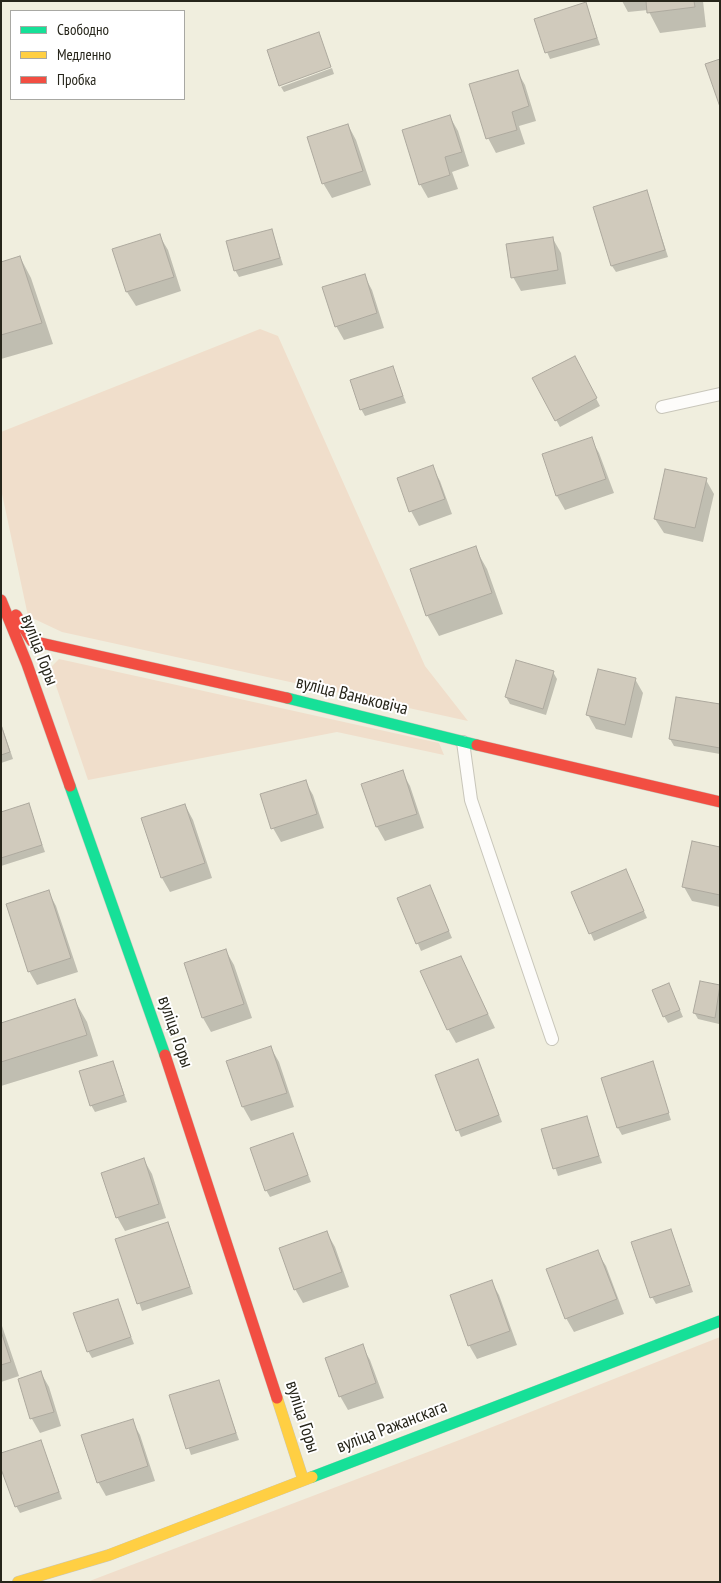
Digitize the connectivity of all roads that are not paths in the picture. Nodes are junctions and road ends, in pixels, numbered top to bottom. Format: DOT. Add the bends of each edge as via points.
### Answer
graph roads {
  1 [pos="720,394"];
  2 [pos="662,408"];
  3 [pos="1,591"];
  4 [pos="1,600"];
  5 [pos="463,742"];
  6 [pos="720,802"];
  7 [pos="552,1038"];
  8 [pos="720,1321"];
  9 [pos="303,1479"];
  10 [pos="18,1582"];
  1 -- 2 [label="lane"];
  3 -- 5 [label="street, вуліца Ваньковіча" via="32,641 236,685"];
  4 -- 9 [label="street, вуліца Горы" via="30,673 172,1074"];
  5 -- 6 [label="street, вуліца Ваньковіча"];
  5 -- 7 [label="lane" via="471,800"];
  8 -- 9 [label="street, вуліца Ражанскага"];
  9 -- 10 [label="street, вуліца Ражанскага" via="109,1555"];
}
